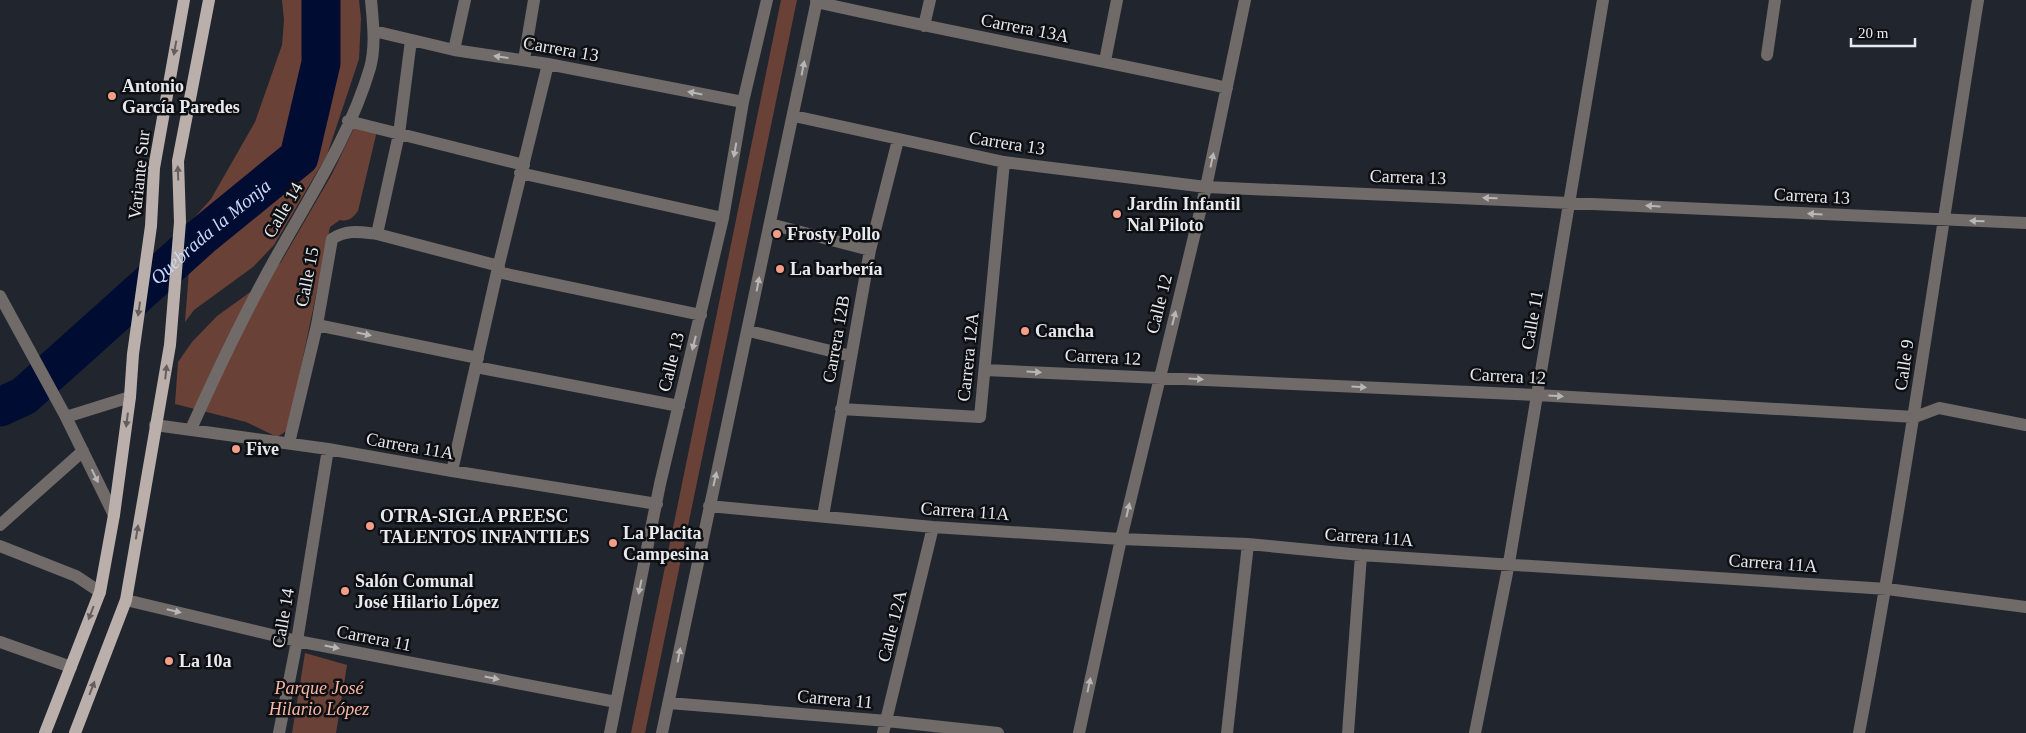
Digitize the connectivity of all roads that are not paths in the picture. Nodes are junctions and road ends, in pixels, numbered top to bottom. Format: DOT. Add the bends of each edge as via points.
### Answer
graph roads {
  1 [pos="184,0"];
  2 [pos="209,0"];
  3 [pos="371,0"];
  4 [pos="465,0"];
  5 [pos="534,0"];
  6 [pos="767,0"];
  7 [pos="930,0"];
  8 [pos="1117,0"];
  9 [pos="1245,0"];
  10 [pos="1603,0"];
  11 [pos="1775,0"];
  12 [pos="1978,0"];
  13 [pos="817,1"];
  14 [pos="924,26"];
  15 [pos="374,31"];
  16 [pos="411,40"];
  17 [pos="454,50"];
  18 [pos="1767,55"];
  19 [pos="524,60"];
  20 [pos="1105,61"];
  21 [pos="548,64"];
  22 [pos="1227,88"];
  23 [pos="743,102"];
  24 [pos="794,116"];
  25 [pos="348,121"];
  26 [pos="399,134"];
  27 [pos="898,140"];
  28 [pos="1004,162"];
  29 [pos="522,169"];
  30 [pos="1206,187"];
  31 [pos="1570,202"];
  32 [pos="723,218"];
  33 [pos="1942,220"];
  34 [pos="2026,223"];
  35 [pos="770,224"];
  36 [pos="377,234"];
  37 [pos="870,250"];
  38 [pos="498,269"];
  39 [pos="0,296"];
  40 [pos="701,315"];
  41 [pos="317,325"];
  42 [pos="748,332"];
  43 [pos="851,356"];
  44 [pos="477,362"];
  45 [pos="985,370"];
  46 [pos="1159,378"];
  47 [pos="1537,395"];
  48 [pos="130,397"];
  49 [pos="679,406"];
  50 [pos="841,409"];
  51 [pos="66,417"];
  52 [pos="1915,417"];
  53 [pos="2026,425"];
  54 [pos="155,426"];
  55 [pos="191,429"];
  56 [pos="289,443"];
  57 [pos="328,449"];
  58 [pos="83,451"];
  59 [pos="452,471"];
  60 [pos="657,504"];
  61 [pos="709,506"];
  62 [pos="114,515"];
  63 [pos="824,516"];
  64 [pos="0,525"];
  65 [pos="934,527"];
  66 [pos="1120,539"];
  67 [pos="1248,544"];
  68 [pos="0,546"];
  69 [pos="1361,555"];
  70 [pos="1509,563"];
  71 [pos="1886,589"];
  72 [pos="100,592"];
  73 [pos="126,600"];
  74 [pos="2026,607"];
  75 [pos="297,641"];
  76 [pos="0,642"];
  77 [pos="70,667"];
  78 [pos="616,702"];
  79 [pos="669,703"];
  80 [pos="885,727"];
  81 [pos="45,733"];
  82 [pos="75,733"];
  83 [pos="279,733"];
  84 [pos="610,733"];
  85 [pos="662,733"];
  86 [pos="998,733"];
  87 [pos="1078,733"];
  88 [pos="1227,733"];
  89 [pos="1348,733"];
  90 [pos="1475,733"];
  91 [pos="1859,733"];
  1 -- 48 [label="main road, Variante Sur, one-way" via="154,168 151,226"];
  54 -- 2 [label="main road, one-way" via="170,345 180,222 178,161"];
  3 -- 15 [label="street, Calle 14"];
  4 -- 17 [label="street"];
  5 -- 19 [label="street"];
  6 -- 23 [label="street, Calle 13"];
  7 -- 14 [label="street"];
  8 -- 20 [label="street"];
  9 -- 22 [label="street, Calle 12"];
  10 -- 31 [label="street, Calle 11"];
  11 -- 18 [label="street"];
  12 -- 33 [label="street, Calle 9"];
  13 -- 14 [label="street, Carrera 13A"];
  24 -- 13 [label="street, one-way"];
  14 -- 20 [label="street, Carrera 13A"];
  15 -- 16 [label="street, Carrera 13"];
  15 -- 25 [label="street, Calle 14" via="370,67"];
  16 -- 17 [label="street, Carrera 13"];
  16 -- 26 [label="street"];
  19 -- 17 [label="street, Carrera 13, one-way"];
  19 -- 21 [label="street, Carrera 13"];
  20 -- 22 [label="street, Carrera 13A"];
  23 -- 21 [label="street, Carrera 13, one-way"];
  21 -- 29 [label="street"];
  30 -- 22 [label="street, Calle 12, one-way"];
  23 -- 32 [label="street, Calle 13, one-way"];
  24 -- 27 [label="street, Carrera 13"];
  24 -- 35 [label="street"];
  25 -- 26 [label="street"];
  25 -- 55 [label="street, Calle 14" via="332,159 229,344"];
  26 -- 29 [label="street"];
  26 -- 36 [label="street"];
  27 -- 28 [label="street, Carrera 13"];
  27 -- 37 [label="street, Carrera 12B"];
  28 -- 30 [label="street, Carrera 13"];
  28 -- 45 [label="street, Carrera 12A"];
  29 -- 32 [label="street"];
  29 -- 38 [label="street"];
  31 -- 30 [label="street, Carrera 13, one-way"];
  46 -- 30 [label="street, Calle 12, one-way"];
  33 -- 31 [label="street, Carrera 13, one-way"];
  31 -- 47 [label="street, Calle 11"];
  32 -- 40 [label="street, Calle 13"];
  34 -- 33 [label="street, Carrera 13, one-way"];
  33 -- 52 [label="street, Calle 9"];
  35 -- 37 [label="street"];
  42 -- 35 [label="street, one-way"];
  36 -- 38 [label="street"];
  36 -- 41 [label="street, Calle 15" via="350,231 332,239"];
  37 -- 43 [label="street, Carrera 12B"];
  38 -- 40 [label="street"];
  38 -- 44 [label="street"];
  39 -- 51 [label="street"];
  40 -- 49 [label="street, Calle 13, one-way"];
  41 -- 44 [label="street, one-way"];
  41 -- 56 [label="street, Calle 15"];
  42 -- 43 [label="street"];
  61 -- 42 [label="street, one-way"];
  43 -- 50 [label="street, Carrera 12B"];
  44 -- 49 [label="street"];
  44 -- 59 [label="street"];
  45 -- 46 [label="street, Carrera 12, one-way"];
  45 -- 50 [label="street, Carrera 12A" via="980,417"];
  46 -- 47 [label="street, Carrera 12, one-way"];
  66 -- 46 [label="street, Calle 12, one-way"];
  47 -- 52 [label="street, Carrera 12, one-way"];
  47 -- 70 [label="street, Calle 11"];
  48 -- 51 [label="street"];
  48 -- 62 [label="main road, Variante Sur, one-way"];
  49 -- 60 [label="street, Calle 13"];
  50 -- 63 [label="street, Carrera 12B"];
  51 -- 58 [label="street"];
  52 -- 53 [label="street, Carrera 12" via="1939,408"];
  52 -- 71 [label="street, Calle 9"];
  54 -- 55 [label="street, Carrera 11A"];
  73 -- 54 [label="main road, one-way"];
  55 -- 56 [label="street, Carrera 11A"];
  56 -- 57 [label="street, Carrera 11A"];
  57 -- 59 [label="street, Carrera 11A"];
  57 -- 75 [label="street, Calle 14"];
  58 -- 62 [label="street, one-way"];
  58 -- 64 [label="street"];
  59 -- 60 [label="street, Carrera 11A"];
  60 -- 78 [label="street, Calle 13, one-way"];
  61 -- 63 [label="street, Carrera 11A"];
  79 -- 61 [label="street, one-way"];
  62 -- 72 [label="main road, Variante Sur"];
  63 -- 65 [label="street, Carrera 11A"];
  65 -- 66 [label="street, Carrera 11A"];
  65 -- 80 [label="street, Calle 12A"];
  66 -- 67 [label="street, Carrera 11A"];
  87 -- 66 [label="street, Calle 12, one-way"];
  67 -- 69 [label="street, Carrera 11A"];
  67 -- 88 [label="street"];
  68 -- 72 [label="street" via="76,576"];
  69 -- 70 [label="street, Carrera 11A"];
  69 -- 89 [label="street"];
  70 -- 71 [label="street, Carrera 11A"];
  70 -- 90 [label="street, Calle 11"];
  71 -- 74 [label="street, Carrera 11A"];
  71 -- 91 [label="street, Calle 9"];
  72 -- 77 [label="main road, Variante Sur, one-way"];
  73 -- 75 [label="street, Carrera 11, one-way"];
  82 -- 73 [label="main road, one-way"];
  75 -- 78 [label="street, Carrera 11, one-way"];
  75 -- 83 [label="street, Calle 14"];
  76 -- 77 [label="street"];
  77 -- 81 [label="main road, Variante Sur"];
  78 -- 84 [label="street, Calle 13"];
  79 -- 80 [label="street, Carrera 11"];
  79 -- 85 [label="street"];
  80 -- 86 [label="street, Carrera 11"];
}
